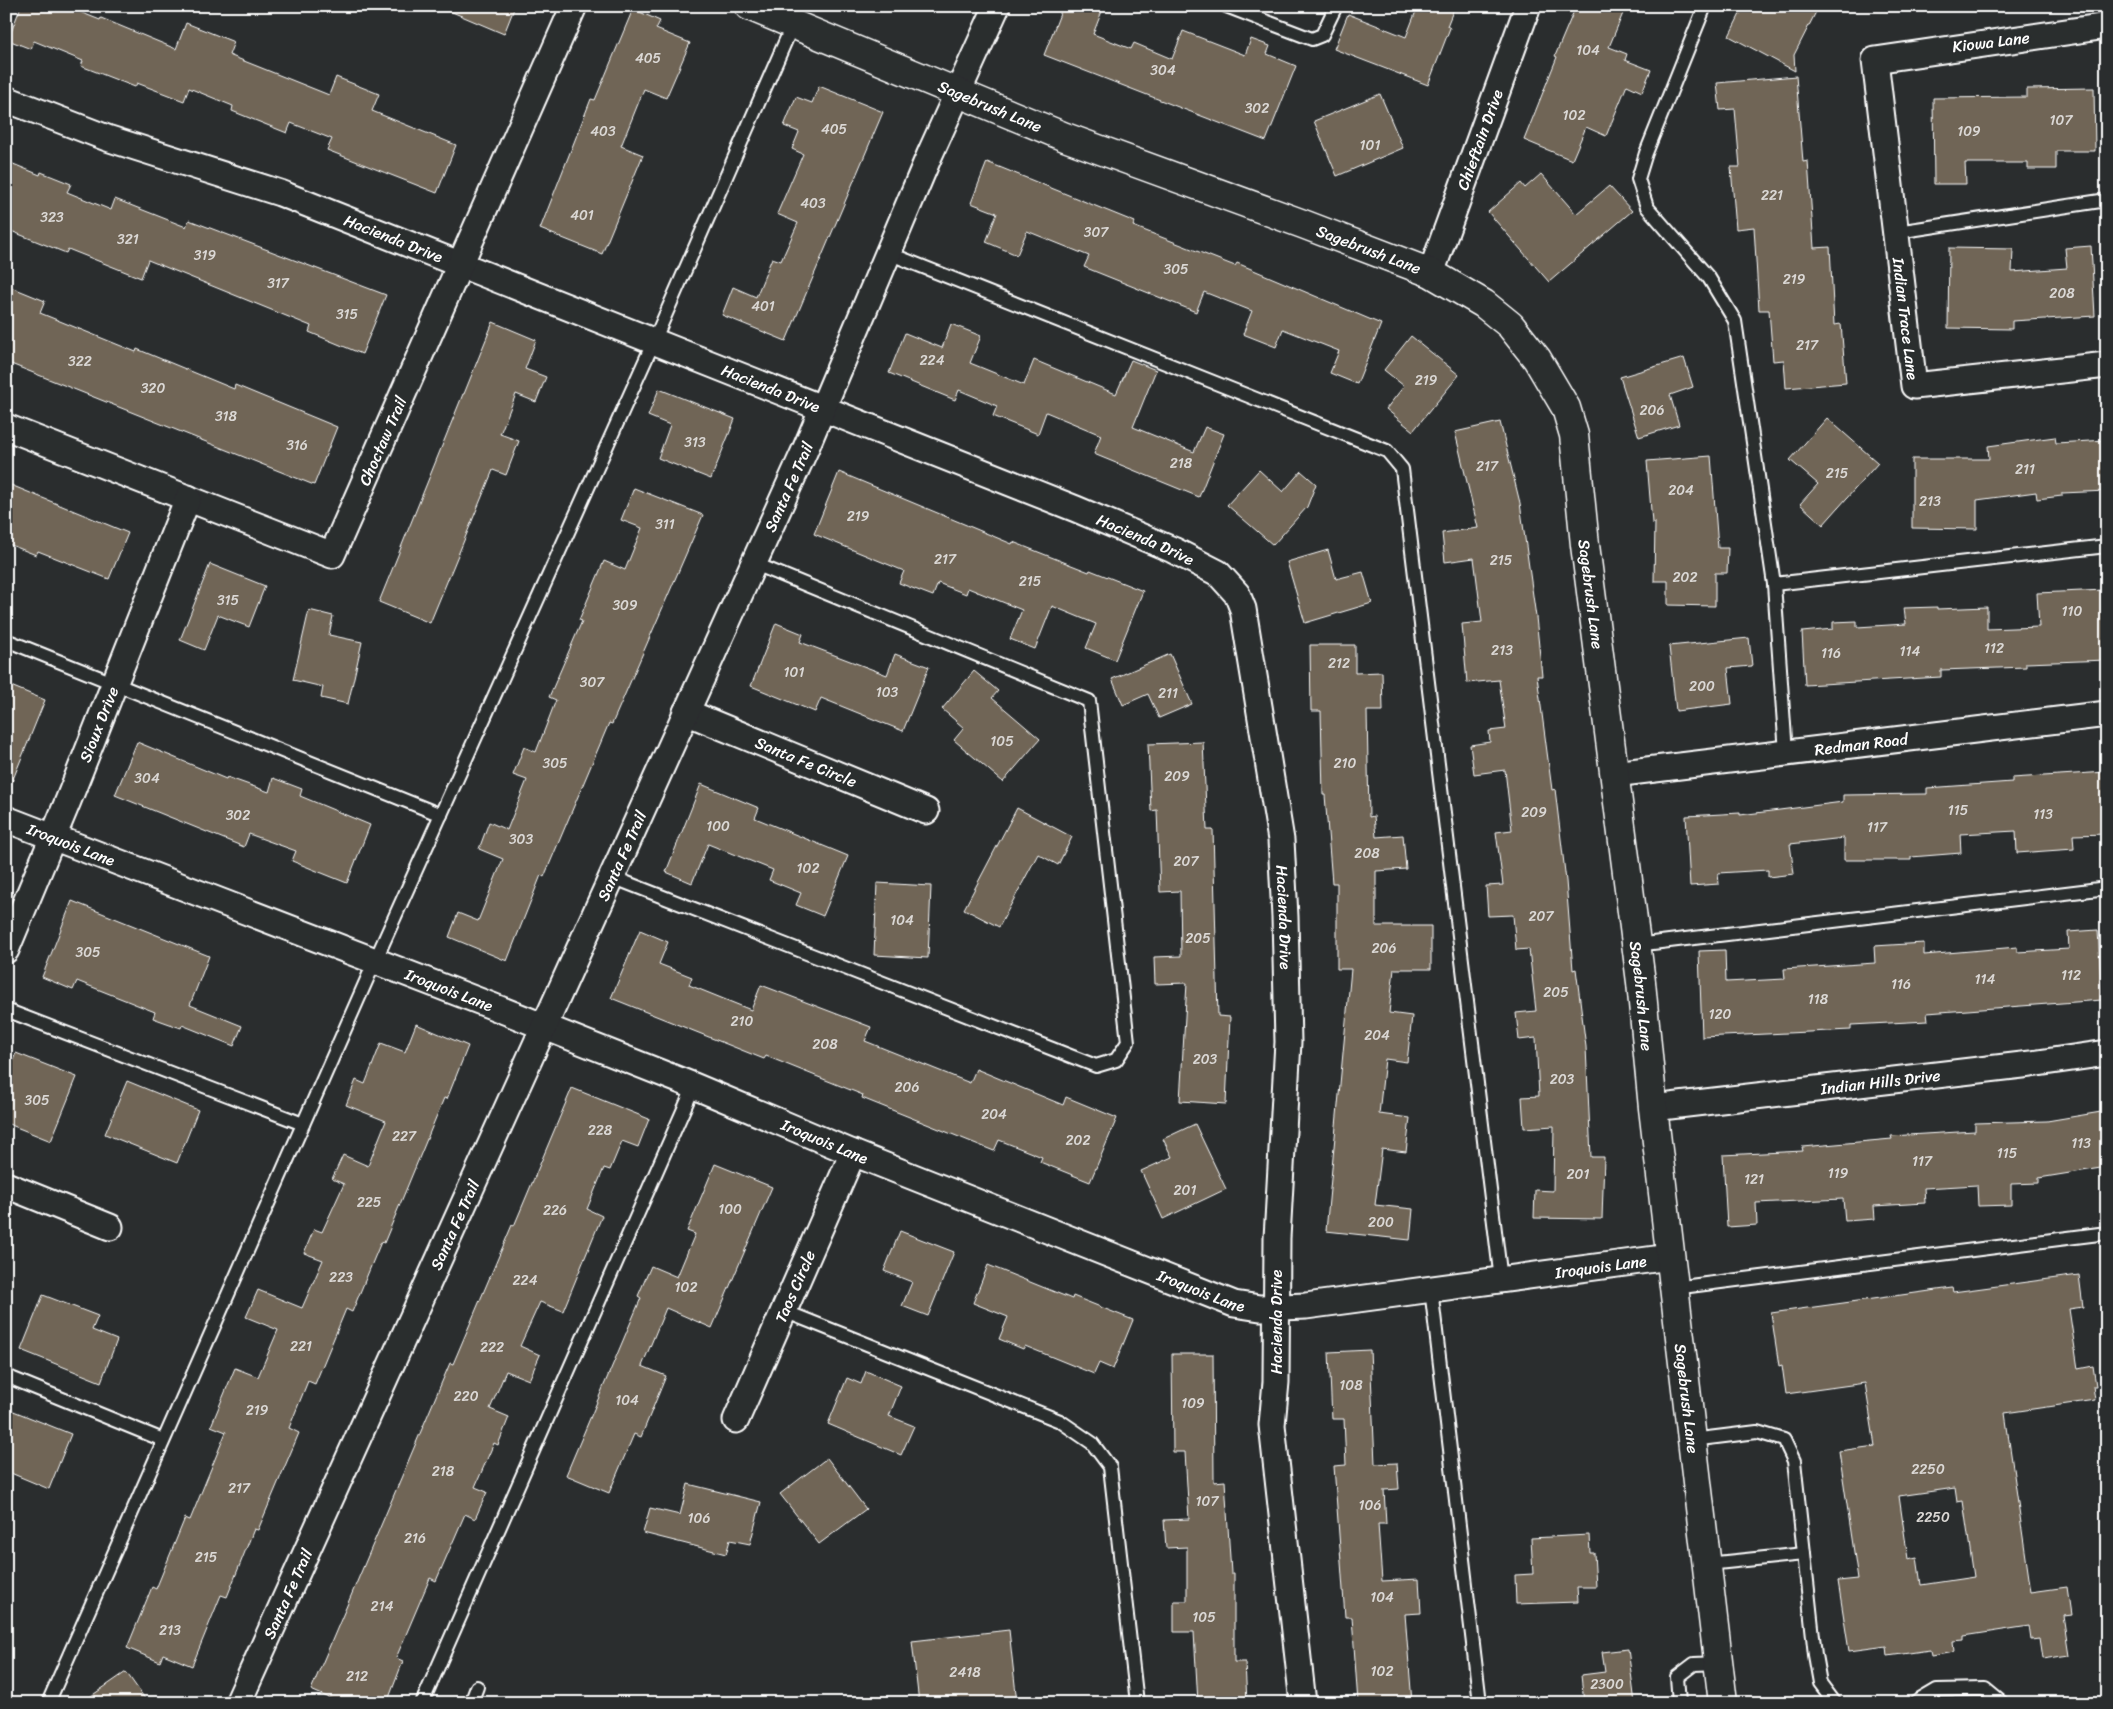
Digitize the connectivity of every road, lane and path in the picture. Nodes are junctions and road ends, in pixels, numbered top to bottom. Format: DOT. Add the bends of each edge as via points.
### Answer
graph roads {
  1 [pos="574,6"];
  2 [pos="749,6"];
  3 [pos="996,6"];
  4 [pos="1226,6"];
  5 [pos="1336,6"];
  6 [pos="1528,6"];
  7 [pos="1705,6"];
  8 [pos="793,24"];
  9 [pos="2107,26"];
  10 [pos="1875,60"];
  11 [pos="959,92"];
  12 [pos="6,99"];
  13 [pos="2107,200"];
  14 [pos="1897,232"];
  15 [pos="888,253"];
  16 [pos="460,265"];
  17 [pos="1432,273"];
  18 [pos="654,341"];
  19 [pos="2107,365"];
  20 [pos="822,408"];
  21 [pos="6,427"];
  22 [pos="188,498"];
  23 [pos="2107,546"];
  24 [pos="753,563"];
  25 [pos="1774,584"];
  26 [pos="6,640"];
  27 [pos="115,683"];
  28 [pos="686,712"];
  29 [pos="2107,714"];
  30 [pos="1786,753"];
  31 [pos="1614,774"];
  32 [pos="926,811"];
  33 [pos="440,814"];
  34 [pos="6,819"];
  35 [pos="52,837"];
  36 [pos="612,877"];
  37 [pos="2107,888"];
  38 [pos="1636,945"];
  39 [pos="6,950"];
  40 [pos="375,961"];
  41 [pos="6,1010"];
  42 [pos="543,1027"];
  43 [pos="2107,1053"];
  44 [pos="694,1086"];
  45 [pos="1653,1108"];
  46 [pos="303,1124"];
  47 [pos="853,1153"];
  48 [pos="6,1185"];
  49 [pos="110,1227"];
  50 [pos="2107,1233"];
  51 [pos="1670,1257"];
  52 [pos="1500,1280"];
  53 [pos="1674,1288"];
  54 [pos="1431,1289"];
  55 [pos="1276,1307"];
  56 [pos="784,1311"];
  57 [pos="6,1376"];
  58 [pos="736,1420"];
  59 [pos="163,1440"];
  60 [pos="1692,1440"];
  61 [pos="1804,1554"];
  62 [pos="1707,1564"];
  63 [pos="1719,1662"];
  64 [pos="477,1687"];
  65 [pos="48,1703"];
  66 [pos="238,1703"];
  67 [pos="422,1703"];
  68 [pos="471,1703"];
  69 [pos="1137,1703"];
  70 [pos="1303,1703"];
  71 [pos="1480,1703"];
  72 [pos="1680,1703"];
  73 [pos="1724,1703"];
  74 [pos="1835,1703"];
  75 [pos="1915,1703"];
  76 [pos="2002,1703"];
  1 -- 16 [label="street, Choctaw Trail"];
  2 -- 8 [label="street, Sagebrush Lane"];
  3 -- 11 [label="street, Santa Fe Trail"];
  4 -- 5 [label="lane" via="1312,39 1322,35"];
  6 -- 17 [label="street, Chieftain Drive"];
  7 -- 25 [label="lane" via="1638,179 1647,207 1709,278 1735,321"];
  8 -- 11 [label="street, Sagebrush Lane"];
  8 -- 18 [label="lane"];
  9 -- 10 [label="street, Kiowa Lane"];
  10 -- 14 [label="street, Indian Trace Lane"];
  11 -- 15 [label="street, Santa Fe Trail"];
  11 -- 17 [label="street, Sagebrush Lane" via="1065,137"];
  12 -- 16 [label="street, Hacienda Drive" via="107,138 280,193"];
  13 -- 14 [label="lane"];
  14 -- 19 [label="street, Indian Trace Lane" via="1914,386"];
  15 -- 20 [label="street, Santa Fe Trail"];
  15 -- 52 [label="lane" via="1379,447 1387,451 1402,469"];
  16 -- 18 [label="street, Hacienda Drive"];
  16 -- 22 [label="street, Choctaw Trail" via="332,555"];
  17 -- 31 [label="street, Sagebrush Lane" via="1484,304 1510,326 1537,359 1566,408 1574,435"];
  18 -- 20 [label="street, Hacienda Drive"];
  18 -- 33 [label="lane"];
  20 -- 24 [label="street, Santa Fe Trail"];
  20 -- 55 [label="street, Hacienda Drive" via="1173,550 1218,573 1237,594 1243,609 1282,840 1288,1042"];
  21 -- 22 [label="street, Choctaw Trail"];
  22 -- 27 [label="street, Sioux Drive"];
  23 -- 25 [label="lane"];
  24 -- 28 [label="street, Santa Fe Trail"];
  24 -- 36 [label="lane" via="1089,701 1128,1042 1116,1060 1096,1066"];
  25 -- 30 [label="lane"];
  26 -- 27 [label="lane"];
  27 -- 33 [label="lane"];
  27 -- 35 [label="street, Sioux Drive"];
  28 -- 32 [label="street, Santa Fe Circle"];
  28 -- 36 [label="street, Santa Fe Trail"];
  29 -- 30 [label="street, Redman Road"];
  30 -- 31 [label="street, Redman Road"];
  31 -- 38 [label="street, Sagebrush Lane"];
  33 -- 40 [label="lane"];
  34 -- 35 [label="street, Iroquois Lane"];
  35 -- 39 [label="street, Sioux Drive"];
  35 -- 40 [label="street, Iroquois Lane"];
  36 -- 42 [label="street, Santa Fe Trail"];
  37 -- 38 [label="lane"];
  38 -- 45 [label="street, Sagebrush Lane"];
  40 -- 42 [label="street, Iroquois Lane"];
  40 -- 46 [label="lane"];
  41 -- 46 [label="lane"];
  42 -- 44 [label="street, Iroquois Lane"];
  42 -- 66 [label="street, Santa Fe Trail"];
  43 -- 45 [label="street, Indian Hills Drive"];
  44 -- 47 [label="street, Iroquois Lane"];
  44 -- 67 [label="lane"];
  45 -- 51 [label="street, Sagebrush Lane"];
  46 -- 59 [label="lane"];
  47 -- 55 [label="street, Iroquois Lane" via="1234,1304"];
  47 -- 56 [label="street, Taos Circle"];
  48 -- 49 [label="street"];
  50 -- 53 [label="lane"];
  51 -- 52 [label="street, Iroquois Lane"];
  51 -- 53 [label="street, Sagebrush Lane"];
  52 -- 54 [label="street, Iroquois Lane"];
  53 -- 60 [label="street, Sagebrush Lane"];
  54 -- 55 [label="street, Iroquois Lane"];
  54 -- 71 [label="lane"];
  55 -- 70 [label="street, Hacienda Drive" via="1276,1382 1272,1425"];
  56 -- 58 [label="street, Taos Circle"];
  56 -- 69 [label="lane" via="1060,1421 1092,1443 1110,1467"];
  57 -- 59 [label="lane"];
  59 -- 65 [label="lane"];
  60 -- 61 [label="lane" via="1757,1432 1784,1440 1794,1461"];
  60 -- 62 [label="street, Sagebrush Lane"];
  61 -- 62 [label="lane"];
  61 -- 74 [label="lane" via="1820,1683"];
  62 -- 63 [label="street, Sagebrush Lane"];
  63 -- 72 [label="lane" via="1694,1664 1677,1677"];
  63 -- 73 [label="street, Sagebrush Lane"];
  64 -- 68 [label="lane"];
  75 -- 76 [label="lane" via="1937,1690 1985,1689"];
}
